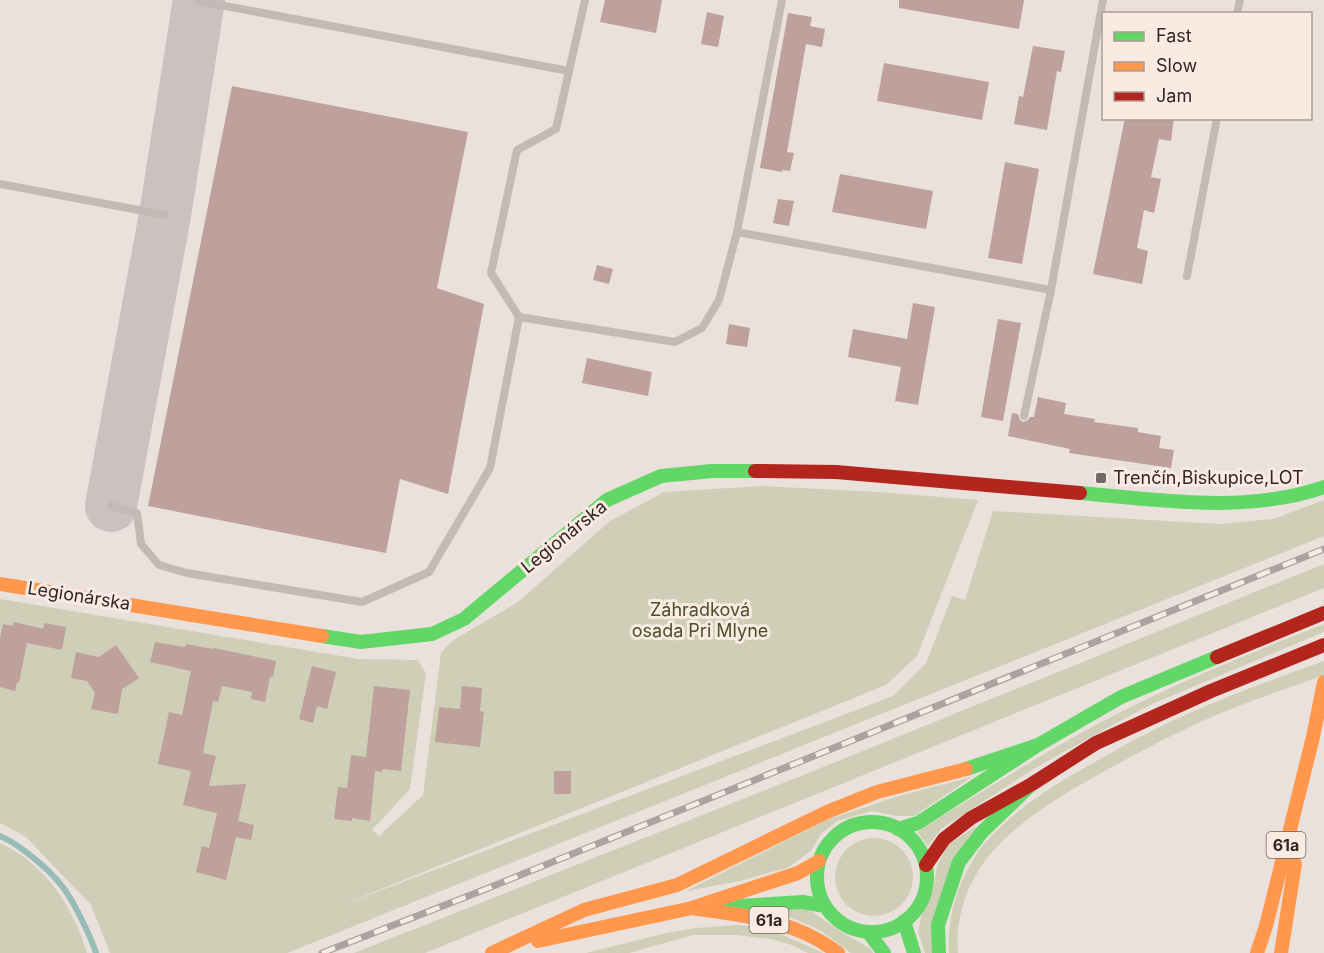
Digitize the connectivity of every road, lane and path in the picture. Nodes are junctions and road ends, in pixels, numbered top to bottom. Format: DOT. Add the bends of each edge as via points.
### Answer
graph roads {
  1 [pos="585,0"];
  2 [pos="782,0"];
  3 [pos="1103,0"];
  4 [pos="199,1"];
  5 [pos="569,71"];
  6 [pos="1217,120"];
  7 [pos="0,184"];
  8 [pos="165,215"];
  9 [pos="737,232"];
  10 [pos="1186,276"];
  11 [pos="1051,290"];
  12 [pos="519,317"];
  13 [pos="1024,416"];
  14 [pos="1324,487"];
  15 [pos="111,506"];
  16 [pos="0,584"];
  17 [pos="1324,613"];
  18 [pos="1324,645"];
  19 [pos="1324,682"];
  20 [pos="1313,737"];
  21 [pos="1038,745"];
  22 [pos="1032,784"];
  23 [pos="898,829"];
  24 [pos="819,861"];
  25 [pos="926,866"];
  26 [pos="825,906"];
  27 [pos="692,909"];
  28 [pos="904,921"];
  29 [pos="868,932"];
  30 [pos="498,951"];
  31 [pos="838,953"];
  32 [pos="884,953"];
  33 [pos="914,953"];
  34 [pos="939,953"];
  35 [pos="1257,953"];
  36 [pos="1281,953"];
  1 -- 5 [label="lane"];
  2 -- 9 [label="lane"];
  3 -- 11 [label="lane"];
  4 -- 5 [label="lane"];
  5 -- 12 [label="lane" via="555,129 517,150 491,273"];
  6 -- 10 [label="lane"];
  7 -- 8 [label="lane"];
  9 -- 11 [label="lane"];
  9 -- 12 [label="lane" via="719,300 702,328 675,342"];
  11 -- 13 [label="lane"];
  12 -- 15 [label="lane" via="490,468 429,572 362,602 187,573 159,565 141,544 137,513"];
  14 -- 16 [label="main road, Legionárska" via="1266,501 1199,503 836,472 712,471 661,476 608,500 464,619 432,634 362,642"];
  17 -- 21 [label="main road" via="1121,697"];
  18 -- 22 [label="main road" via="1096,743"];
  19 -- 20 [label="main road, 61a"];
  20 -- 35 [label="main road, 61a"];
  20 -- 36 [label="main road, 61a"];
  21 -- 23 [label="main road" via="918,823"];
  21 -- 30 [label="main road" via="981,765 877,792 826,812 677,885 584,910"];
  22 -- 25 [label="main road" via="971,818 944,839"];
  22 -- 34 [label="main road" via="982,832 959,862 938,925"];
  23 -- 24 [label="main road" via="875,822 851,826 831,840"];
  23 -- 25 [label="main road" via="916,844"];
  24 -- 26 [label="main road" via="817,884"];
  24 -- 27 [label="main road" via="798,873"];
  25 -- 28 [label="main road" via="923,896"];
  26 -- 27 [label="main road" via="803,902"];
  26 -- 29 [label="main road" via="843,924"];
  27 -- 30 [label="main road"];
  27 -- 31 [label="main road, 61a" via="772,920 802,931"];
  28 -- 29 [label="main road" via="887,930"];
  28 -- 33 [label="main road"];
  29 -- 32 [label="main road"];
}
